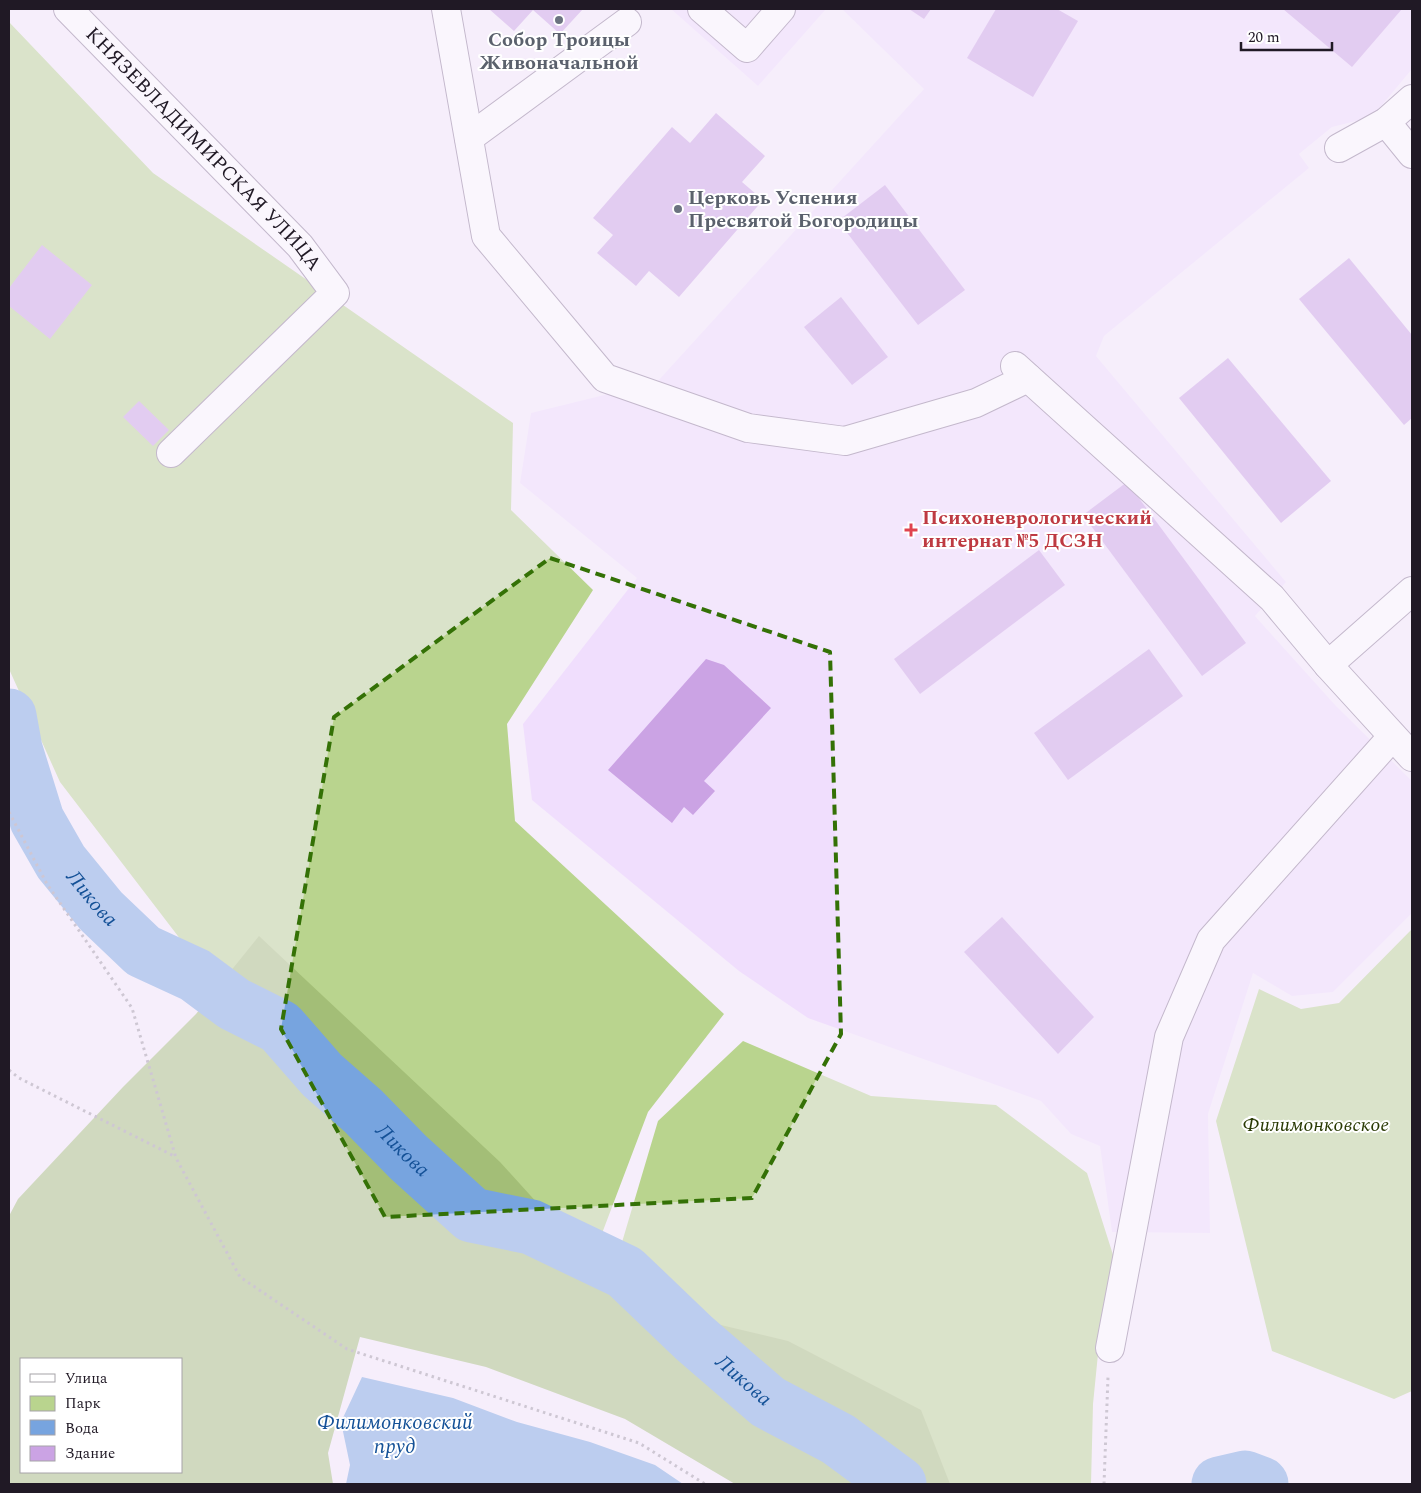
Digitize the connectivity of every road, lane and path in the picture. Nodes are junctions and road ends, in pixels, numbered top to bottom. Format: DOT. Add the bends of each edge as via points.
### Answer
graph roads {
  1 [pos="68,9"];
  2 [pos="446,9"];
  3 [pos="702,9"];
  4 [pos="781,9"];
  5 [pos="627,22"];
  6 [pos="1412,99"];
  7 [pos="1386,122"];
  8 [pos="469,138"];
  9 [pos="1339,148"];
  10 [pos="1412,154"];
  11 [pos="171,453"];
  12 [pos="1412,590"];
  13 [pos="1328,664"];
  14 [pos="1392,737"];
  15 [pos="1412,757"];
  16 [pos="9,812"];
  17 [pos="9,1070"];
  18 [pos="176,1158"];
  19 [pos="1110,1348"];
  20 [pos="705,1484"];
  21 [pos="1104,1484"];
  1 -- 11 [label="street, КНЯЗЕВЛАДИМИРСКАЯ УЛИЦА" via="300,246 335,293"];
  2 -- 8 [label="street"];
  3 -- 4 [label="street" via="747,48"];
  5 -- 8 [label="street"];
  6 -- 7 [label="street"];
  7 -- 9 [label="street"];
  7 -- 10 [label="street"];
  8 -- 13 [label="street" via="486,236 605,378 748,428 845,441 976,403 1021,372 1272,598"];
  12 -- 13 [label="street"];
  13 -- 14 [label="street"];
  14 -- 15 [label="street"];
  14 -- 19 [label="street" via="1211,940 1169,1037"];
  16 -- 18 [label="path" via="47,884 132,1008"];
  17 -- 18 [label="path"];
  18 -- 20 [label="path" via="240,1277 347,1348 639,1443"];
  19 -- 21 [label="path"];
}
